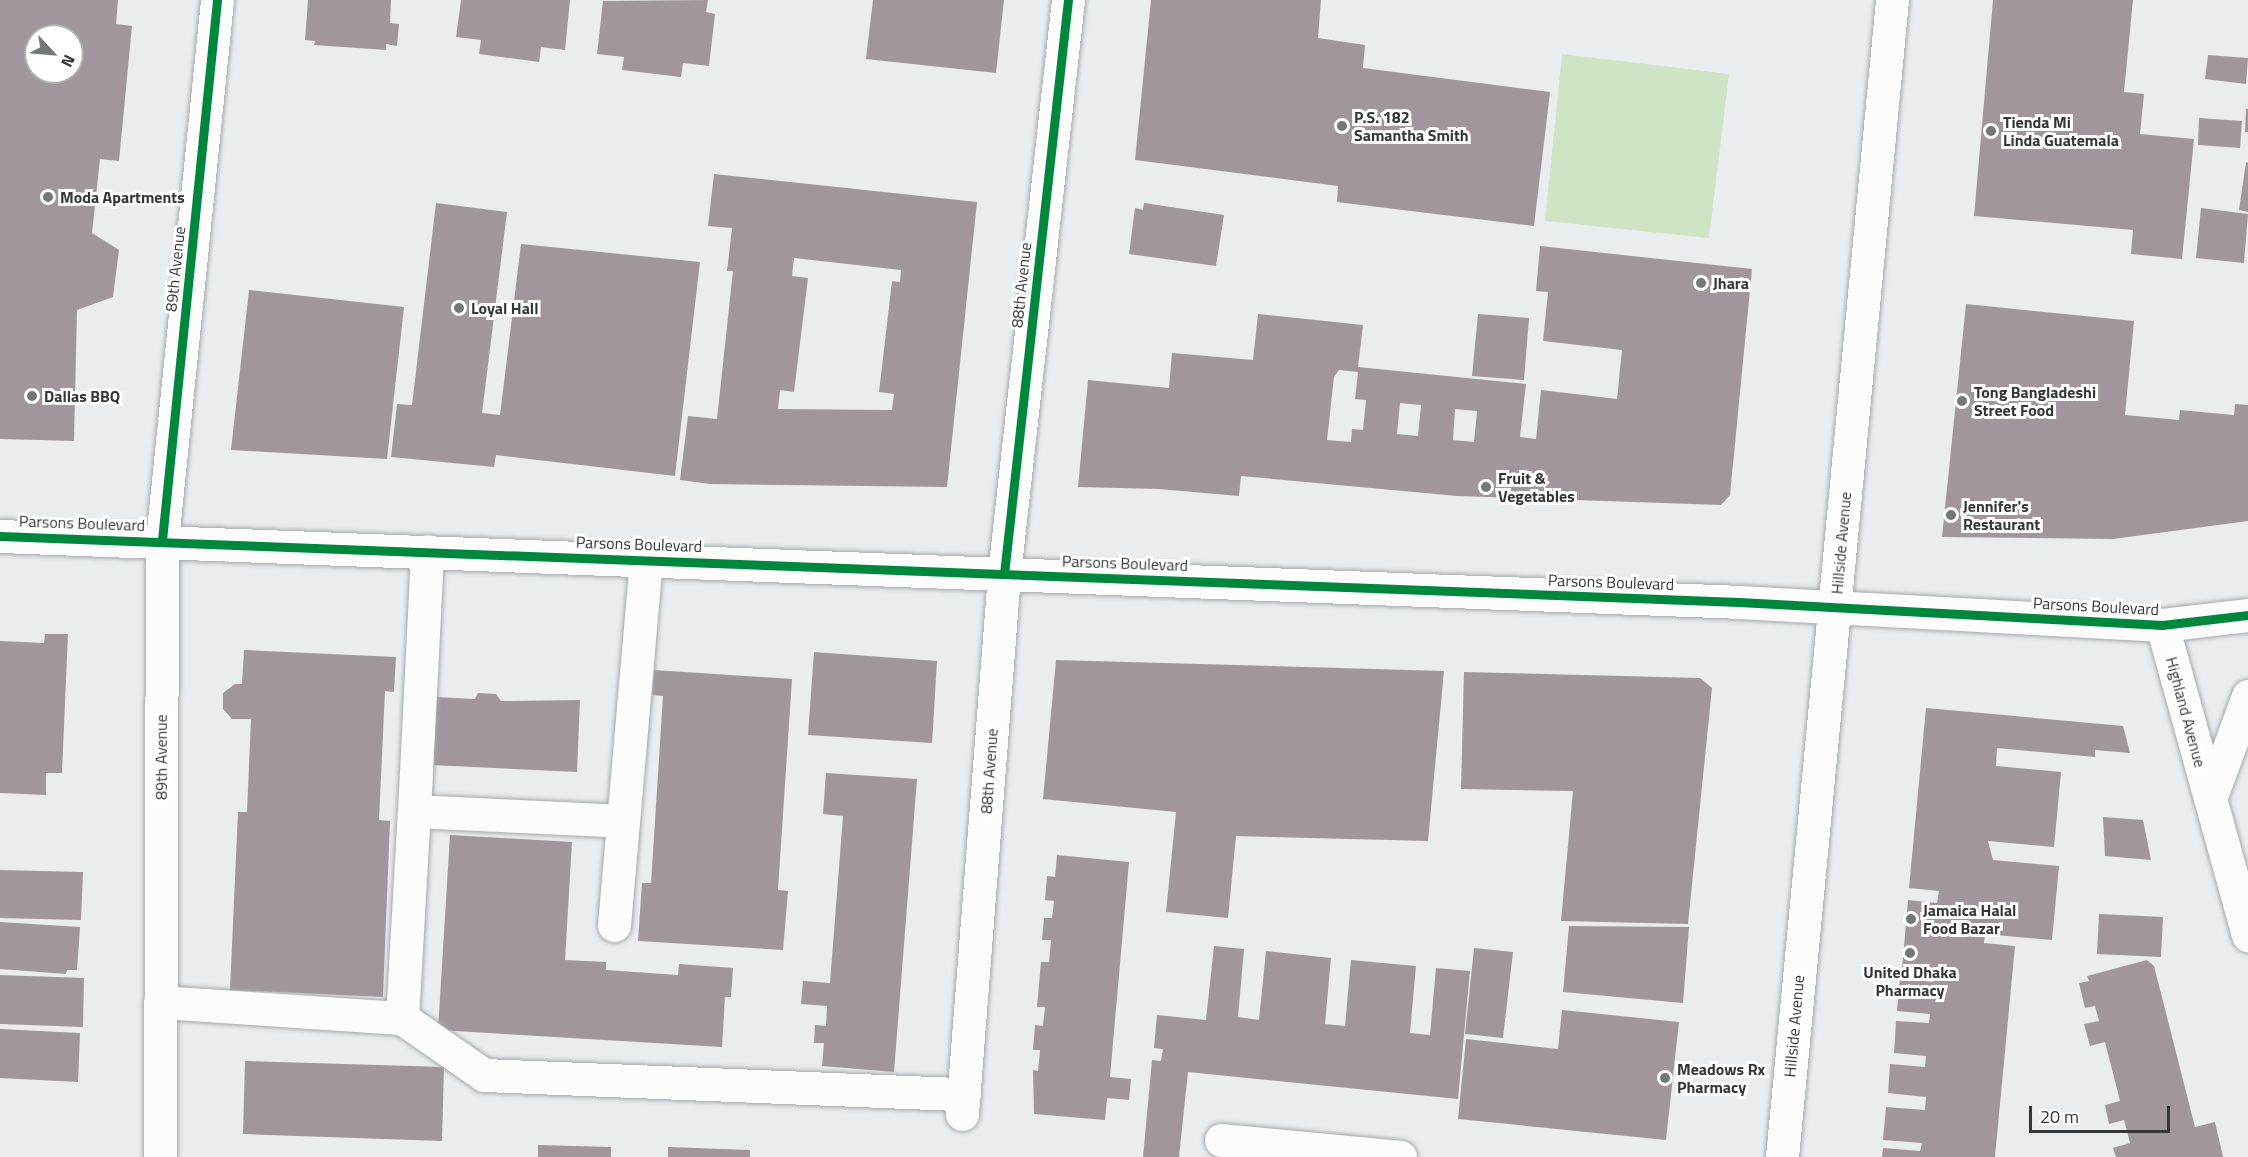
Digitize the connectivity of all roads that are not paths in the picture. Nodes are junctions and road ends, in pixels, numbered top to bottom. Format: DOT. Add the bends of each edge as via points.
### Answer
graph roads {
  1 [pos="217,0"];
  2 [pos="1068,0"];
  3 [pos="1892,0"];
  4 [pos="0,536"];
  5 [pos="162,540"];
  6 [pos="427,551"];
  7 [pos="645,559"];
  8 [pos="1004,574"];
  9 [pos="1835,607"];
  10 [pos="2248,615"];
  11 [pos="2163,625"];
  12 [pos="2248,696"];
  13 [pos="2210,799"];
  14 [pos="414,811"];
  15 [pos="623,821"];
  16 [pos="614,925"];
  17 [pos="2248,935"];
  18 [pos="160,1002"];
  19 [pos="402,1018"];
  20 [pos="1221,1140"];
  21 [pos="160,1157"];
  22 [pos="1400,1157"];
  23 [pos="1782,1157"];
  1 -- 5 [label="street, 89th Avenue"];
  2 -- 8 [label="street, 88th Avenue"];
  3 -- 9 [label="street, Hillside Avenue"];
  4 -- 5 [label="street, Parsons Boulevard"];
  5 -- 6 [label="street, Parsons Boulevard"];
  5 -- 18 [label="street, 89th Avenue"];
  6 -- 7 [label="street, Parsons Boulevard"];
  6 -- 14 [label="street"];
  7 -- 8 [label="street, Parsons Boulevard"];
  7 -- 15 [label="street"];
  8 -- 9 [label="street, Parsons Boulevard"];
  8 -- 19 [label="street, 88th Avenue" via="963,1104 484,1075"];
  9 -- 11 [label="street, Parsons Boulevard"];
  9 -- 23 [label="street, Hillside Avenue"];
  10 -- 11 [label="street, Parsons Boulevard"];
  11 -- 13 [label="street, Highland Avenue"];
  12 -- 13 [label="street, Highland Avenue"];
  13 -- 17 [label="street, Highland Avenue"];
  14 -- 15 [label="street"];
  14 -- 19 [label="street"];
  15 -- 16 [label="street"];
  18 -- 19 [label="street"];
  18 -- 21 [label="street, 89th Avenue"];
  20 -- 22 [label="street"];
}
